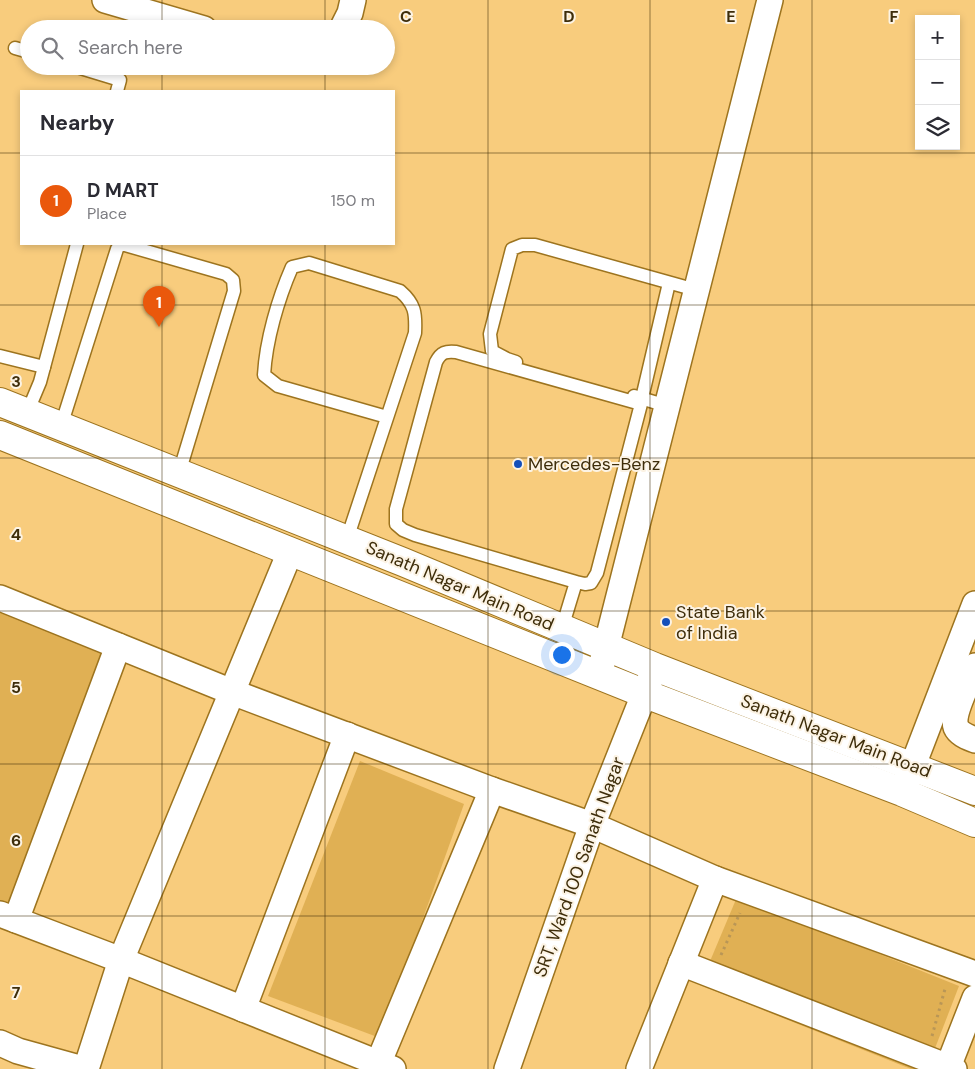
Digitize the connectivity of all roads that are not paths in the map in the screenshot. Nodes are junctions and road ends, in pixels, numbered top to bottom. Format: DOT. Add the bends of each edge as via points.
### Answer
graph roads {
  1 [pos="105,0"];
  2 [pos="353,0"];
  3 [pos="770,0"];
  4 [pos="173,20"];
  5 [pos="346,20"];
  6 [pos="15,48"];
  7 [pos="20,49"];
  8 [pos="104,75"];
  9 [pos="117,90"];
  10 [pos="77,245"];
  11 [pos="669,283"];
  12 [pos="696,290"];
  13 [pos="0,356"];
  14 [pos="44,367"];
  15 [pos="642,401"];
  16 [pos="0,402"];
  17 [pos="667,408"];
  18 [pos="27,413"];
  19 [pos="387,417"];
  20 [pos="61,426"];
  21 [pos="0,435"];
  22 [pos="179,473"];
  23 [pos="346,539"];
  24 [pos="290,552"];
  25 [pos="576,582"];
  26 [pos="0,598"];
  27 [pos="975,604"];
  28 [pos="562,628"];
  29 [pos="118,646"];
  30 [pos="606,647"];
  31 [pos="655,666"];
  32 [pos="975,666"];
  33 [pos="599,675"];
  34 [pos="232,692"];
  35 [pos="643,694"];
  36 [pos="347,735"];
  37 [pos="975,740"];
  38 [pos="913,766"];
  39 [pos="492,790"];
  40 [pos="975,791"];
  41 [pos="902,792"];
  42 [pos="975,823"];
  43 [pos="592,826"];
  44 [pos="715,879"];
  45 [pos="8,917"];
  46 [pos="121,960"];
  47 [pos="680,963"];
  48 [pos="975,974"];
  49 [pos="975,998"];
  50 [pos="243,1009"];
  51 [pos="6,1051"];
  52 [pos="942,1065"];
  53 [pos="386,1066"];
  54 [pos="85,1069"];
  55 [pos="507,1069"];
  56 [pos="639,1069"];
  1 -- 4 [label="street"];
  2 -- 5 [label="street"];
  3 -- 12 [label="street"];
  6 -- 7 [label="lane"];
  8 -- 9 [label="lane" via="120,80"];
  10 -- 14 [label="lane"];
  11 -- 12 [label="lane"];
  11 -- 15 [label="lane"];
  11 -- 15 [label="lane" via="535,245 522,245 512,249 490,334 492,351 507,359"];
  12 -- 17 [label="street"];
  13 -- 14 [label="lane"];
  14 -- 18 [label="lane"];
  15 -- 17 [label="lane"];
  15 -- 25 [label="lane" via="597,572 591,584"];
  15 -- 25 [label="lane" via="456,352 444,352 436,362 396,509 396,524 415,535"];
  16 -- 18 [label="street, Sanath Nagar Main Road"];
  17 -- 30 [label="street"];
  18 -- 20 [label="street, Sanath Nagar Main Road"];
  19 -- 19 [label="lane" via="415,333 412,301 400,291 309,263 292,267 283,288 265,359 264,376 278,386"];
  19 -- 23 [label="lane"];
  20 -- 22 [label="street, Sanath Nagar Main Road"];
  20 -- 22 [label="lane" via="120,245 226,274 233,280 234,291"];
  21 -- 24 [label="street, Sanath Nagar Main Road"];
  22 -- 23 [label="street, Sanath Nagar Main Road"];
  23 -- 28 [label="street, Sanath Nagar Main Road"];
  24 -- 33 [label="street, Sanath Nagar Main Road"];
  24 -- 34 [label="street"];
  25 -- 28 [label="lane"];
  26 -- 29 [label="street"];
  27 -- 38 [label="street"];
  28 -- 30 [label="street, Sanath Nagar Main Road"];
  29 -- 34 [label="street"];
  29 -- 45 [label="street"];
  30 -- 31 [label="street, Sanath Nagar Main Road"];
  30 -- 33 [label="street"];
  31 -- 35 [label="street, SRT, Ward 100 Sanath Nagar"];
  31 -- 38 [label="street, Sanath Nagar Main Road"];
  32 -- 37 [label="street" via="955,716 956,727 963,735"];
  33 -- 35 [label="street, Sanath Nagar Main Road"];
  34 -- 36 [label="street"];
  34 -- 46 [label="street"];
  35 -- 41 [label="street, Sanath Nagar Main Road"];
  35 -- 43 [label="street, SRT, Ward 100 Sanath Nagar"];
  36 -- 39 [label="street"];
  36 -- 50 [label="street"];
  38 -- 40 [label="street, Sanath Nagar Main Road"];
  38 -- 41 [label="street"];
  39 -- 43 [label="street"];
  39 -- 53 [label="street"];
  41 -- 42 [label="street, Sanath Nagar Main Road"];
  43 -- 44 [label="street"];
  43 -- 55 [label="street, SRT, Ward 100 Sanath Nagar"];
  44 -- 47 [label="street"];
  44 -- 48 [label="street"];
  45 -- 46 [label="street"];
  46 -- 50 [label="street"];
  46 -- 54 [label="street"];
  47 -- 52 [label="street"];
  47 -- 56 [label="street"];
  49 -- 52 [label="street"];
  50 -- 53 [label="street"];
  51 -- 54 [label="street"];
}
